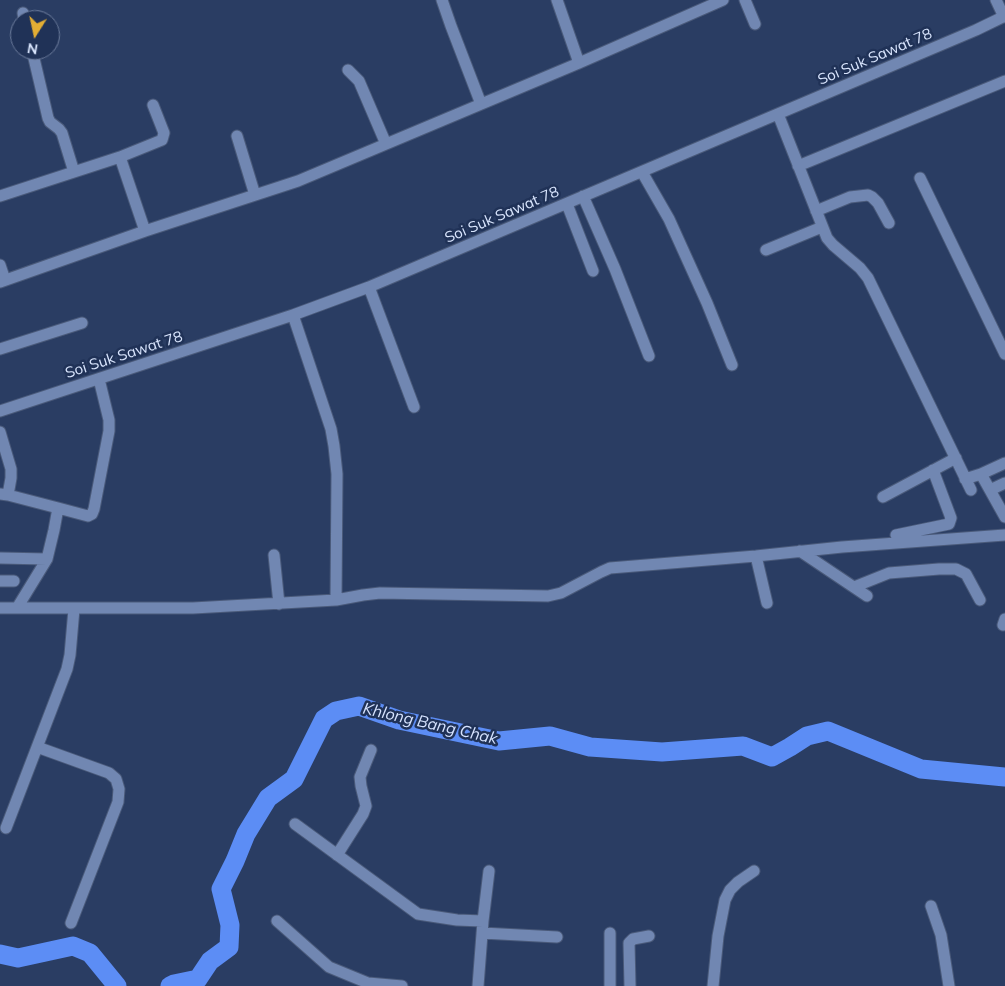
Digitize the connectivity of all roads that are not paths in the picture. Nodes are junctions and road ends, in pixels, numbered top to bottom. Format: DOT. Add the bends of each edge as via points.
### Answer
graph roads {
  1 [pos="442,0"];
  2 [pos="557,0"];
  3 [pos="723,0"];
  4 [pos="745,0"];
  5 [pos="996,0"];
  6 [pos="701,4"];
  7 [pos="1005,17"];
  8 [pos="755,24"];
  9 [pos="34,60"];
  10 [pos="579,63"];
  11 [pos="348,70"];
  12 [pos="1005,81"];
  13 [pos="481,104"];
  14 [pos="152,105"];
  15 [pos="778,114"];
  16 [pos="237,136"];
  17 [pos="386,144"];
  18 [pos="120,157"];
  19 [pos="798,166"];
  20 [pos="74,172"];
  21 [pos="642,172"];
  22 [pos="920,178"];
  23 [pos="255,195"];
  24 [pos="0,196"];
  25 [pos="584,196"];
  26 [pos="566,204"];
  27 [pos="816,211"];
  28 [pos="890,223"];
  29 [pos="822,227"];
  30 [pos="145,231"];
  31 [pos="766,250"];
  32 [pos="0,265"];
  33 [pos="593,271"];
  34 [pos="3,281"];
  35 [pos="369,287"];
  36 [pos="293,315"];
  37 [pos="82,323"];
  38 [pos="0,349"];
  39 [pos="1005,354"];
  40 [pos="649,356"];
  41 [pos="732,365"];
  42 [pos="99,378"];
  43 [pos="414,407"];
  44 [pos="0,411"];
  45 [pos="0,432"];
  46 [pos="956,458"];
  47 [pos="1005,463"];
  48 [pos="933,470"];
  49 [pos="981,474"];
  50 [pos="965,479"];
  51 [pos="1005,483"];
  52 [pos="971,490"];
  53 [pos="990,490"];
  54 [pos="4,494"];
  55 [pos="883,497"];
  56 [pos="58,508"];
  57 [pos="1004,514"];
  58 [pos="896,535"];
  59 [pos="1005,535"];
  60 [pos="800,551"];
  61 [pos="274,555"];
  62 [pos="756,556"];
  63 [pos="0,558"];
  64 [pos="47,559"];
  65 [pos="0,581"];
  66 [pos="14,581"];
  67 [pos="854,588"];
  68 [pos="867,596"];
  69 [pos="336,600"];
  70 [pos="980,600"];
  71 [pos="767,602"];
  72 [pos="279,604"];
  73 [pos="0,608"];
  74 [pos="17,608"];
  75 [pos="74,609"];
  76 [pos="37,747"];
  77 [pos="371,750"];
  78 [pos="296,824"];
  79 [pos="6,828"];
  80 [pos="338,855"];
  81 [pos="489,871"];
  82 [pos="754,871"];
  83 [pos="931,906"];
  84 [pos="277,920"];
  85 [pos="483,921"];
  86 [pos="71,922"];
  87 [pos="482,933"];
  88 [pos="610,933"];
  89 [pos="649,936"];
  90 [pos="557,937"];
  91 [pos="402,986"];
  92 [pos="478,986"];
  93 [pos="610,986"];
  94 [pos="630,986"];
  95 [pos="713,986"];
  96 [pos="949,986"];
  1 -- 13 [label="street"];
  2 -- 10 [label="street"];
  3 -- 6 [label="street"];
  4 -- 8 [label="street"];
  5 -- 7 [label="street"];
  6 -- 10 [label="street"];
  7 -- 15 [label="street, Soi Suk Sawat 78"];
  9 -- 20 [label="street" via="48,118 62,133"];
  10 -- 13 [label="street"];
  11 -- 17 [label="street" via="359,81"];
  12 -- 19 [label="street"];
  13 -- 17 [label="street"];
  14 -- 18 [label="street" via="164,133 162,140"];
  15 -- 19 [label="street"];
  15 -- 21 [label="street, Soi Suk Sawat 78"];
  16 -- 23 [label="street"];
  17 -- 23 [label="street" via="298,181"];
  18 -- 20 [label="street"];
  18 -- 30 [label="street"];
  19 -- 27 [label="street"];
  20 -- 24 [label="street"];
  21 -- 25 [label="street, Soi Suk Sawat 78"];
  21 -- 41 [label="street" via="669,219"];
  22 -- 39 [label="street"];
  23 -- 30 [label="street"];
  25 -- 26 [label="street, Soi Suk Sawat 78"];
  25 -- 40 [label="street"];
  26 -- 33 [label="street"];
  26 -- 35 [label="street, Soi Suk Sawat 78"];
  27 -- 28 [label="street" via="850,197 868,196 878,203"];
  27 -- 29 [label="street"];
  29 -- 31 [label="street"];
  29 -- 46 [label="street" via="833,245 868,278"];
  30 -- 34 [label="street"];
  32 -- 34 [label="street"];
  35 -- 36 [label="street, Soi Suk Sawat 78"];
  35 -- 43 [label="street"];
  36 -- 42 [label="street, Soi Suk Sawat 78"];
  36 -- 69 [label="street" via="334,446 337,474"];
  37 -- 38 [label="street"];
  42 -- 44 [label="street, Soi Suk Sawat 78"];
  42 -- 56 [label="street" via="109,431 94,509 88,516"];
  45 -- 54 [label="street" via="11,478"];
  46 -- 48 [label="street"];
  46 -- 50 [label="street"];
  47 -- 49 [label="street"];
  48 -- 55 [label="street"];
  48 -- 58 [label="street" via="951,518 949,524"];
  49 -- 50 [label="street"];
  49 -- 53 [label="street"];
  50 -- 52 [label="street"];
  51 -- 53 [label="street"];
  53 -- 57 [label="street"];
  54 -- 56 [label="street"];
  56 -- 64 [label="street"];
  59 -- 60 [label="street"];
  60 -- 62 [label="street"];
  60 -- 67 [label="street"];
  61 -- 72 [label="street"];
  62 -- 69 [label="street" via="610,568 548,596 380,593"];
  62 -- 71 [label="street"];
  63 -- 64 [label="street"];
  64 -- 74 [label="street"];
  65 -- 66 [label="street"];
  67 -- 68 [label="street"];
  67 -- 70 [label="street" via="889,573 956,569 966,574"];
  69 -- 72 [label="street"];
  72 -- 75 [label="street"];
  73 -- 74 [label="street"];
  74 -- 75 [label="street"];
  75 -- 76 [label="street" via="67,669"];
  76 -- 79 [label="street"];
  76 -- 86 [label="street" via="109,773 116,779 119,789 118,802"];
  77 -- 80 [label="street" via="360,778 366,806"];
  78 -- 80 [label="street"];
  80 -- 85 [label="street" via="418,914"];
  81 -- 85 [label="street"];
  82 -- 95 [label="street" via="730,890 725,900"];
  83 -- 96 [label="street" via="941,935"];
  84 -- 91 [label="street" via="329,967 368,983"];
  85 -- 87 [label="street"];
  87 -- 90 [label="street"];
  87 -- 92 [label="street"];
  88 -- 93 [label="street"];
  89 -- 94 [label="street" via="629,943"];
}
